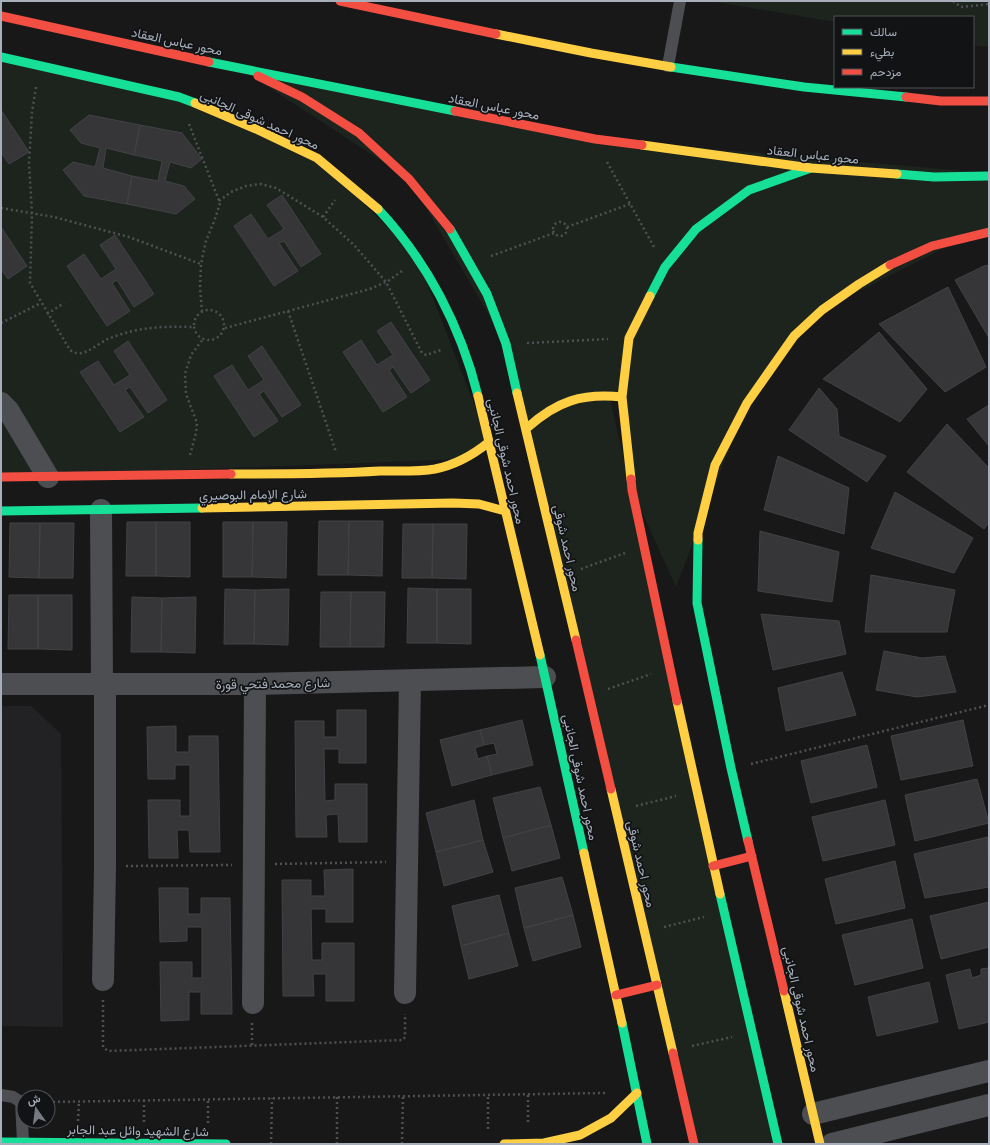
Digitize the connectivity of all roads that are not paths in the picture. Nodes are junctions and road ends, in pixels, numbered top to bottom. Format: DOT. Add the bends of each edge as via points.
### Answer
graph roads {
  1 [pos="340,1"];
  2 [pos="680,1"];
  3 [pos="1,16"];
  4 [pos="1,57"];
  5 [pos="668,66"];
  6 [pos="241,68"];
  7 [pos="989,101"];
  8 [pos="811,168"];
  9 [pos="989,176"];
  10 [pos="989,232"];
  11 [pos="622,397"];
  12 [pos="1,403"];
  13 [pos="527,428"];
  14 [pos="489,442"];
  15 [pos="1,477"];
  16 [pos="48,477"];
  17 [pos="100,510"];
  18 [pos="1,511"];
  19 [pos="505,511"];
  20 [pos="545,677"];
  21 [pos="410,681"];
  22 [pos="1,684"];
  23 [pos="255,684"];
  24 [pos="104,685"];
  25 [pos="752,856"];
  26 [pos="713,866"];
  27 [pos="103,980"];
  28 [pos="656,985"];
  29 [pos="405,993"];
  30 [pos="616,995"];
  31 [pos="253,1003"];
  32 [pos="989,1071"];
  33 [pos="637,1093"];
  34 [pos="1,1095"];
  35 [pos="989,1105"];
  36 [pos="813,1114"];
  37 [pos="1,1142"];
  38 [pos="23,1142"];
  39 [pos="529,1143"];
  40 [pos="226,1144"];
  41 [pos="504,1144"];
  42 [pos="647,1144"];
  43 [pos="694,1144"];
  44 [pos="778,1144"];
  45 [pos="820,1144"];
  46 [pos="832,1144"];
  1 -- 5 [label="main road"];
  2 -- 5 [label="lane"];
  3 -- 6 [label="main road, محور عباس العقاد"];
  4 -- 14 [label="main road, محور احمد شوقى الجانبى" via="179,98 256,129 317,158 372,204 396,228 416,255 442,298 462,344"];
  5 -- 7 [label="main road" via="804,87 941,101"];
  6 -- 8 [label="main road, محور عباس العقاد" via="595,139"];
  6 -- 13 [label="main road, محور احمد شوقى" via="302,97 359,133 409,179 452,231 487,294 506,344"];
  8 -- 9 [label="main road, محور عباس العقاد" via="934,177"];
  8 -- 11 [label="main road" via="749,190 696,229 665,267 629,338"];
  10 -- 25 [label="main road, محور احمد شوقى الجانبى" via="932,246 890,265 822,310 794,336 746,403 715,465 698,533 697,603"];
  11 -- 13 [label="main road" via="595,395 568,400 543,413"];
  11 -- 26 [label="main road" via="632,490"];
  12 -- 16 [label="street" via="8,410"];
  13 -- 28 [label="main road, محور احمد شوقى"];
  14 -- 16 [label="main road, شارع الإمام البوصيري" via="463,459 434,469 343,473"];
  14 -- 19 [label="main road, محور احمد شوقى الجانبى"];
  15 -- 16 [label="main road, شارع الإمام البوصيري"];
  17 -- 18 [label="main road, شارع الإمام البوصيري"];
  17 -- 19 [label="main road, شارع الإمام البوصيري" via="454,503 479,504"];
  17 -- 24 [label="street"];
  19 -- 20 [label="main road, محور احمد شوقى الجانبى"];
  20 -- 21 [label="street, شارع محمد فتحي قورة"];
  20 -- 30 [label="main road, محور احمد شوقى الجانبى"];
  21 -- 23 [label="street, شارع محمد فتحي قورة"];
  21 -- 29 [label="street"];
  22 -- 24 [label="street, شارع محمد فتحي قورة"];
  23 -- 24 [label="street, شارع محمد فتحي قورة"];
  23 -- 31 [label="street"];
  24 -- 27 [label="street"];
  25 -- 26 [label="main road"];
  25 -- 36 [label="main road, محور احمد شوقى الجانبى"];
  26 -- 44 [label="main road"];
  28 -- 30 [label="main road"];
  28 -- 43 [label="main road, محور احمد شوقى"];
  30 -- 33 [label="main road, محور احمد شوقى الجانبى"];
  32 -- 36 [label="street"];
  33 -- 39 [label="main road" via="611,1118 580,1135 544,1143"];
  33 -- 42 [label="main road, محور احمد شوقى الجانبى"];
  34 -- 38 [label="lane" via="13,1096 21,1102"];
  35 -- 46 [label="street"];
  36 -- 45 [label="main road, محور احمد شوقى الجانبى"];
  37 -- 38 [label="main road, شارع الشهيد وائل عبد الجابر"];
  38 -- 40 [label="main road, شارع الشهيد وائل عبد الجابر"];
  39 -- 41 [label="main road"];
}
